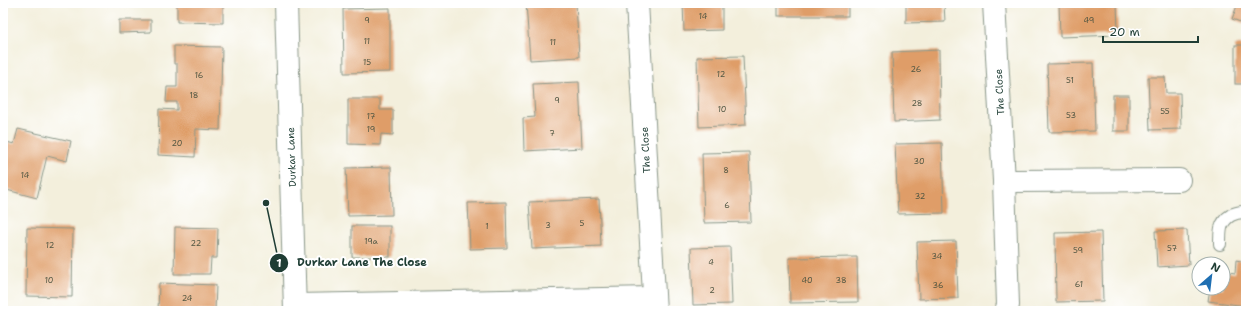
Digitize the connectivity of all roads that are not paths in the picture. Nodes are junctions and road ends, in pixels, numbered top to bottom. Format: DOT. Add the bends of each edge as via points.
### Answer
graph roads {
  1 [pos="286,3"];
  2 [pos="637,3"];
  3 [pos="994,3"];
  4 [pos="1179,180"];
  5 [pos="1004,181"];
  6 [pos="1246,212"];
  7 [pos="1220,244"];
  8 [pos="654,304"];
  9 [pos="296,308"];
  10 [pos="1006,311"];
  1 -- 9 [label="street, Durkar Lane"];
  2 -- 8 [label="street, The Close"];
  3 -- 5 [label="street, The Close"];
  4 -- 5 [label="street"];
  5 -- 10 [label="street, The Close" via="1008,305"];
  6 -- 7 [label="lane" via="1229,216 1221,227"];
  8 -- 9 [label="street, The Close"];
}
